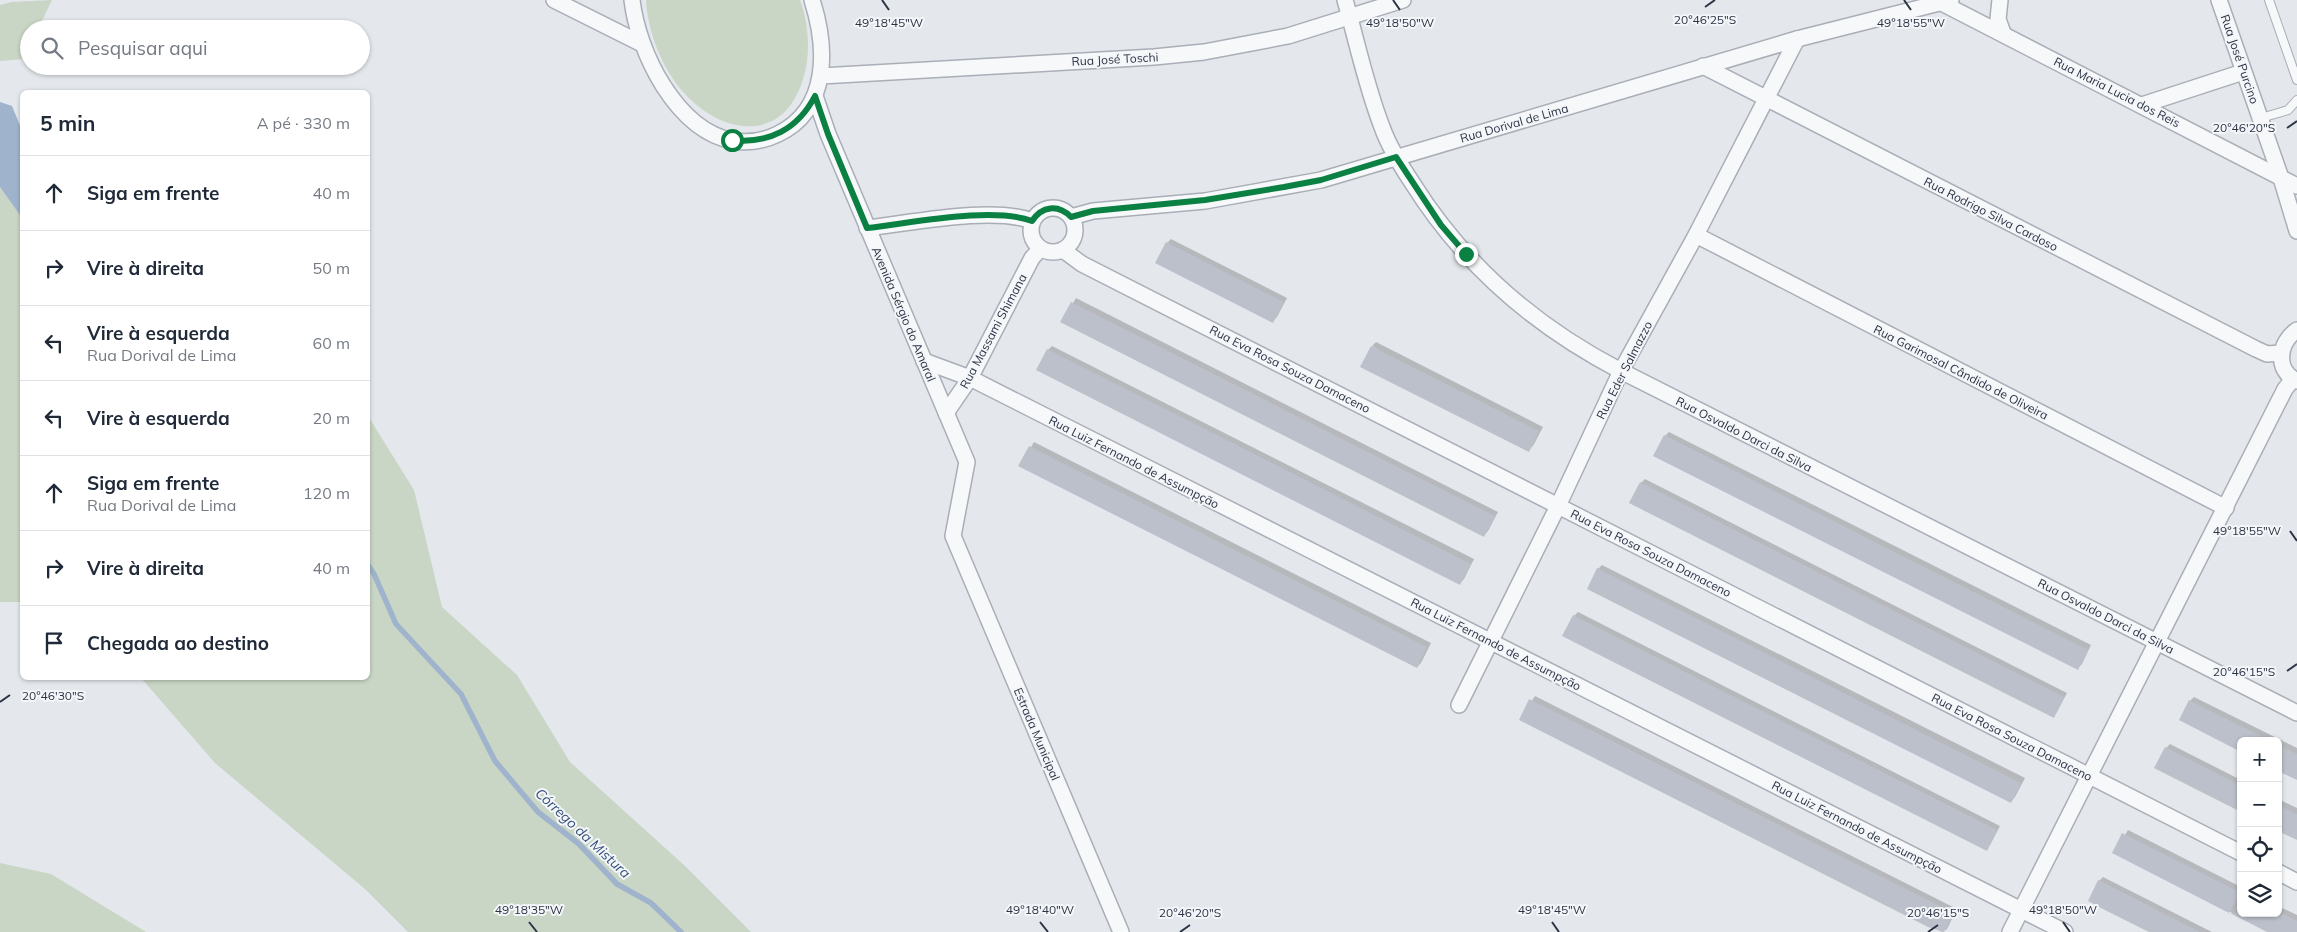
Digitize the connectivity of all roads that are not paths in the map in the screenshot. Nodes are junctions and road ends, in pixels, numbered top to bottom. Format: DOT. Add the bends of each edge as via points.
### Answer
graph roads {
  1 [pos="554,0"];
  2 [pos="632,0"];
  3 [pos="812,0"];
  4 [pos="1345,0"];
  5 [pos="1403,0"];
  6 [pos="2000,0"];
  7 [pos="2219,0"];
  8 [pos="2269,0"];
  9 [pos="1943,1"];
  10 [pos="1349,16"];
  11 [pos="2003,33"];
  12 [pos="1797,39"];
  13 [pos="642,44"];
  14 [pos="1703,66"];
  15 [pos="2243,72"];
  16 [pos="821,76"];
  17 [pos="2297,80"];
  18 [pos="815,96"];
  19 [pos="1764,99"];
  20 [pos="2297,100"];
  21 [pos="2142,105"];
  22 [pos="2261,118"];
  23 [pos="1396,157"];
  24 [pos="2281,178"];
  25 [pos="2297,186"];
  26 [pos="2294,206"];
  27 [pos="1071,217"];
  28 [pos="1032,221"];
  29 [pos="867,228"];
  30 [pos="2297,231"];
  31 [pos="1696,236"];
  32 [pos="1040,249"];
  33 [pos="1063,250"];
  34 [pos="2297,330"];
  35 [pos="2281,354"];
  36 [pos="924,361"];
  37 [pos="1621,371"];
  38 [pos="970,378"];
  39 [pos="2295,380"];
  40 [pos="946,412"];
  41 [pos="1558,506"];
  42 [pos="2226,508"];
  43 [pos="953,536"];
  44 [pos="1491,642"];
  45 [pos="2158,643"];
  46 [pos="1459,705"];
  47 [pos="2297,713"];
  48 [pos="2090,776"];
  49 [pos="2237,851"];
  50 [pos="2282,874"];
  51 [pos="2297,882"];
  52 [pos="2022,910"];
  53 [pos="1121,932"];
  54 [pos="2010,932"];
  55 [pos="2065,932"];
  1 -- 13 [label="street"];
  2 -- 13 [label="street"];
  3 -- 16 [label="street" via="821,35"];
  4 -- 10 [label="street, Rua Osvaldo Darci da Silva"];
  5 -- 10 [label="street, Rua José Toschi"];
  6 -- 11 [label="street" via="1998,19"];
  7 -- 15 [label="street, Rua José Purcino"];
  8 -- 17 [label="lane"];
  9 -- 11 [label="street, Rua Maria Lucia dos Reis"];
  9 -- 12 [label="street, Rua Dorival de Lima"];
  10 -- 16 [label="street, Rua José Toschi" via="1288,36 1204,52"];
  10 -- 23 [label="street, Rua Osvaldo Darci da Silva" via="1382,128"];
  11 -- 21 [label="street, Rua Maria Lucia dos Reis"];
  12 -- 14 [label="street, Rua Dorival de Lima"];
  12 -- 19 [label="street, Rua Eder Salmazzo"];
  13 -- 18 [label="street" via="662,84 676,102 711,133 732,140 758,141 786,130 803,115"];
  14 -- 19 [label="street, Rua Rodrigo Silva Cardoso"];
  14 -- 23 [label="street, Rua Dorival de Lima"];
  15 -- 21 [label="street"];
  15 -- 22 [label="street, Rua José Purcino"];
  16 -- 18 [label="street"];
  18 -- 29 [label="street, Avenida Sérgio do Amaral"];
  19 -- 31 [label="street, Rua Eder Salmazzo"];
  19 -- 35 [label="street, Rua Rodrigo Silva Cardoso" via="2256,349 2267,354"];
  20 -- 22 [label="lane" via="2288,110"];
  21 -- 24 [label="street, Rua Maria Lucia dos Reis"];
  22 -- 24 [label="street, Rua José Purcino"];
  23 -- 27 [label="street, Rua Dorival de Lima" via="1321,180 1205,200 1093,211"];
  23 -- 37 [label="street, Rua Osvaldo Darci da Silva" via="1441,225 1492,282 1545,326"];
  24 -- 25 [label="street, Rua Maria Lucia dos Reis"];
  24 -- 26 [label="street, Rua José Purcino"];
  26 -- 30 [label="street, Rua José Purcino"];
  27 -- 28 [label="street" via="1066,211 1051,208 1043,210"];
  27 -- 33 [label="street" via="1076,231 1069,246"];
  28 -- 29 [label="street" via="1017,215 993,214"];
  28 -- 32 [label="street" via="1031,236"];
  29 -- 36 [label="street, Avenida Sérgio do Amaral"];
  31 -- 37 [label="street, Rua Eder Salmazzo"];
  31 -- 42 [label="street, Rua Garimosal Cândido de Oliveira"];
  32 -- 33 [label="street"];
  32 -- 38 [label="street, Rua Massami Shimana" via="1032,258"];
  33 -- 41 [label="street, Rua Eva Rosa Souza Damaceno" via="1082,264"];
  34 -- 35 [label="street" via="2289,336"];
  35 -- 39 [label="street" via="2286,372"];
  36 -- 38 [label="street, Rua Luiz Fernando de Assumpção"];
  36 -- 40 [label="street, Avenida Sérgio do Amaral"];
  37 -- 41 [label="street, Rua Eder Salmazzo"];
  37 -- 45 [label="street, Rua Osvaldo Darci da Silva"];
  38 -- 40 [label="street, Rua Massami Shimana"];
  38 -- 44 [label="street, Rua Luiz Fernando de Assumpção"];
  39 -- 42 [label="street" via="2285,389"];
  40 -- 43 [label="street, Avenida Sérgio do Amaral" via="967,462"];
  41 -- 44 [label="street, Rua Eder Salmazzo"];
  41 -- 48 [label="street, Rua Eva Rosa Souza Damaceno"];
  42 -- 45 [label="street"];
  43 -- 53 [label="street, Estrada Municipal"];
  44 -- 46 [label="street, Rua Eder Salmazzo"];
  44 -- 52 [label="street, Rua Luiz Fernando de Assumpção"];
  45 -- 47 [label="street, Rua Osvaldo Darci da Silva"];
  45 -- 48 [label="street"];
  48 -- 49 [label="street, Rua Eva Rosa Souza Damaceno"];
  48 -- 52 [label="street"];
  50 -- 51 [label="street"];
  52 -- 54 [label="street"];
  52 -- 55 [label="street, Rua Luiz Fernando de Assumpção"];
}
